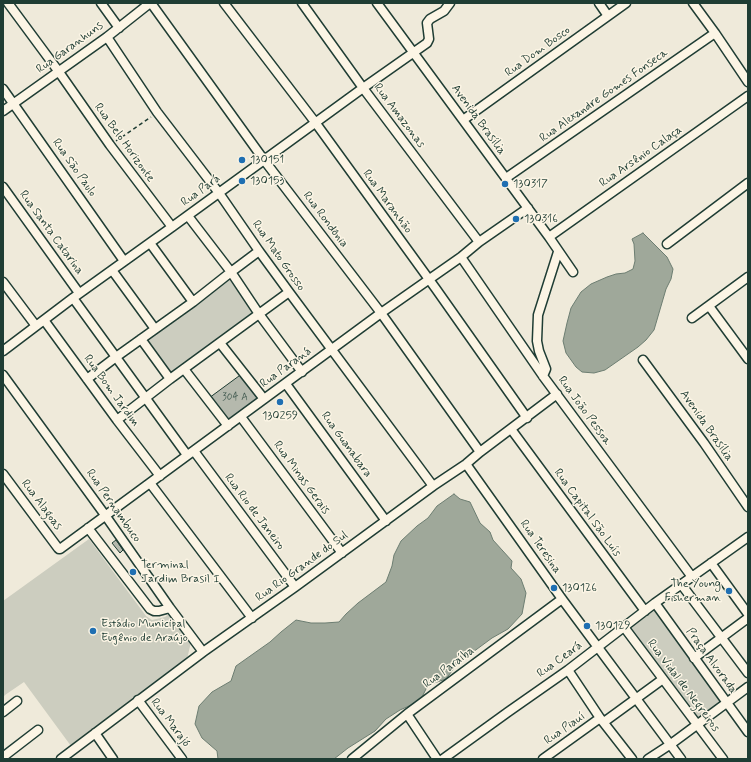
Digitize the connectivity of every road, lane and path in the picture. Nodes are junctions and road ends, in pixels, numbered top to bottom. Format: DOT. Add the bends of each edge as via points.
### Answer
graph roads {
  1 [pos="8,3"];
  2 [pos="102,3"];
  3 [pos="151,3"];
  4 [pos="224,3"];
  5 [pos="302,3"];
  6 [pos="377,3"];
  7 [pos="450,3"];
  8 [pos="599,3"];
  9 [pos="626,3"];
  10 [pos="694,3"];
  11 [pos="608,16"];
  12 [pos="119,28"];
  13 [pos="715,33"];
  14 [pos="107,37"];
  15 [pos="414,52"];
  16 [pos="59,72"];
  17 [pos="748,82"];
  18 [pos="363,88"];
  19 [pos="3,89"];
  20 [pos="748,96"];
  21 [pos="13,103"];
  22 [pos="3,111"];
  23 [pos="157,112"];
  24 [pos="463,120"];
  25 [pos="314,122"];
  26 [pos="110,145"];
  27 [pos="264,160"];
  28 [pos="506,178"];
  29 [pos="748,183"];
  30 [pos="3,187"];
  31 [pos="220,192"];
  32 [pos="528,208"];
  33 [pos="188,216"];
  34 [pos="172,227"];
  35 [pos="549,237"];
  36 [pos="479,242"];
  37 [pos="150,243"];
  38 [pos="667,244"];
  39 [pos="259,251"];
  40 [pos="558,252"];
  41 [pos="460,257"];
  42 [pos="124,261"];
  43 [pos="112,270"];
  44 [pos="231,272"];
  45 [pos="573,272"];
  46 [pos="748,277"];
  47 [pos="429,280"];
  48 [pos="3,282"];
  49 [pos="289,292"];
  50 [pos="76,296"];
  51 [pos="193,302"];
  52 [pos="709,306"];
  53 [pos="381,313"];
  54 [pos="258,314"];
  55 [pos="692,318"];
  56 [pos="44,320"];
  57 [pos="36,326"];
  58 [pos="155,329"];
  59 [pos="141,339"];
  60 [pos="220,343"];
  61 [pos="332,350"];
  62 [pos="3,351"];
  63 [pos="116,357"];
  64 [pos="748,359"];
  65 [pos="643,360"];
  66 [pos="184,370"];
  67 [pos="302,372"];
  68 [pos="3,375"];
  69 [pos="543,376"];
  70 [pos="87,379"];
  71 [pos="170,379"];
  72 [pos="286,384"];
  73 [pos="557,394"];
  74 [pos="146,398"];
  75 [pos="264,399"];
  76 [pos="241,417"];
  77 [pos="526,418"];
  78 [pos="117,420"];
  79 [pos="228,426"];
  80 [pos="511,429"];
  81 [pos="480,452"];
  82 [pos="191,453"];
  83 [pos="466,464"];
  84 [pos="3,474"];
  85 [pos="160,476"];
  86 [pos="150,483"];
  87 [pos="433,486"];
  88 [pos="748,507"];
  89 [pos="105,515"];
  90 [pos="386,521"];
  91 [pos="88,528"];
  92 [pos="748,537"];
  93 [pos="59,549"];
  94 [pos="342,553"];
  95 [pos="711,563"];
  96 [pos="692,577"];
  97 [pos="681,584"];
  98 [pos="295,587"];
  99 [pos="562,599"];
  100 [pos="655,603"];
  101 [pos="170,608"];
  102 [pos="645,611"];
  103 [pos="748,614"];
  104 [pos="252,618"];
  105 [pos="748,618"];
  106 [pos="624,627"];
  107 [pos="721,638"];
  108 [pos="598,647"];
  109 [pos="203,652"];
  110 [pos="694,658"];
  111 [pos="568,670"];
  112 [pos="748,673"];
  113 [pos="664,679"];
  114 [pos="748,687"];
  115 [pos="636,699"];
  116 [pos="138,700"];
  117 [pos="18,701"];
  118 [pos="726,702"];
  119 [pos="3,712"];
  120 [pos="407,714"];
  121 [pos="602,720"];
  122 [pos="697,724"];
  123 [pos="38,730"];
  124 [pos="748,732"];
  125 [pos="95,733"];
  126 [pos="671,744"];
  127 [pos="3,757"];
  128 [pos="61,759"];
  129 [pos="113,759"];
  130 [pos="182,759"];
  131 [pos="352,759"];
  132 [pos="437,759"];
  133 [pos="443,759"];
  134 [pos="543,759"];
  135 [pos="632,759"];
  136 [pos="648,759"];
  137 [pos="681,759"];
  138 [pos="723,759"];
  1 -- 16 [label="street, Rua Belo Horizonte"];
  2 -- 12 [label="street"];
  3 -- 12 [label="street, Rua Garanhuns"];
  3 -- 27 [label="street, Rua Rondônia"];
  4 -- 25 [label="street, Rua Maranhão"];
  5 -- 18 [label="street, Rua Amazonas"];
  6 -- 15 [label="street, Avenida Brasília"];
  7 -- 15 [label="street, Rua Pará" via="444,11 427,23 429,41"];
  8 -- 11 [label="street"];
  9 -- 11 [label="street, Rua Dom Bosco"];
  10 -- 13 [label="street"];
  11 -- 24 [label="street, Rua Dom Bosco"];
  12 -- 14 [label="street, Rua Garanhuns"];
  13 -- 17 [label="street"];
  13 -- 28 [label="street, Rua Alexandre Gomes Fonseca"];
  14 -- 16 [label="street, Rua Garanhuns"];
  14 -- 23 [label="street, Rua Mato Grosso"];
  15 -- 18 [label="street, Rua Pará"];
  15 -- 24 [label="street, Avenida Brasília"];
  16 -- 21 [label="street, Rua Garanhuns"];
  16 -- 26 [label="street, Rua Belo Horizonte"];
  18 -- 25 [label="street, Rua Pará"];
  18 -- 36 [label="street, Rua Amazonas"];
  19 -- 21 [label="street, Rua São Paulo"];
  20 -- 35 [label="street, Rua Arsênio Calaça"];
  21 -- 22 [label="street, Rua Garanhuns"];
  21 -- 42 [label="street, Rua São Paulo"];
  23 -- 26 [label="path"];
  23 -- 31 [label="street, Rua Mato Grosso"];
  24 -- 28 [label="street, Avenida Brasília"];
  25 -- 27 [label="street, Rua Pará"];
  25 -- 47 [label="street, Rua Maranhão"];
  26 -- 34 [label="street, Rua Belo Horizonte"];
  27 -- 31 [label="street, Rua Pará"];
  27 -- 53 [label="street, Rua Rondônia"];
  28 -- 32 [label="street, Avenida Brasília"];
  29 -- 38 [label="street"];
  30 -- 50 [label="street, Rua Santa Catarina"];
  31 -- 33 [label="street, Rua Pará"];
  31 -- 39 [label="street, Rua Mato Grosso"];
  32 -- 35 [label="street, Avenida Brasília"];
  32 -- 36 [label="street, Rua Paraná"];
  33 -- 34 [label="street, Rua Pará"];
  33 -- 44 [label="street"];
  34 -- 37 [label="street, Rua Pará"];
  35 -- 40 [label="street, Avenida Brasília"];
  36 -- 41 [label="street, Rua Paraná"];
  37 -- 42 [label="street, Rua Pará"];
  37 -- 51 [label="street"];
  39 -- 44 [label="street"];
  39 -- 49 [label="street, Rua Mato Grosso"];
  40 -- 45 [label="street, Avenida Brasília"];
  40 -- 69 [label="street" via="538,315 537,341 546,369"];
  41 -- 47 [label="street, Rua Paraná"];
  41 -- 69 [label="street, Rua João Pessoa"];
  42 -- 43 [label="street, Rua Pará"];
  43 -- 50 [label="street, Rua Pará"];
  43 -- 58 [label="street"];
  44 -- 51 [label="street"];
  44 -- 54 [label="street"];
  46 -- 52 [label="street"];
  47 -- 53 [label="street, Rua Paraná"];
  47 -- 77 [label="street, Rua Maranhão"];
  48 -- 57 [label="street"];
  49 -- 54 [label="street"];
  49 -- 61 [label="street, Rua Mato Grosso"];
  50 -- 56 [label="street, Rua Pará"];
  50 -- 63 [label="street, Rua Santa Catarina"];
  51 -- 58 [label="street"];
  52 -- 55 [label="street"];
  52 -- 64 [label="street"];
  53 -- 61 [label="street, Rua Paraná"];
  53 -- 81 [label="street, Rua Rondônia"];
  54 -- 60 [label="street"];
  54 -- 67 [label="street"];
  56 -- 57 [label="street, Rua Pará"];
  56 -- 70 [label="street, Rua Bom Jardim"];
  57 -- 62 [label="street, Rua Pará"];
  58 -- 59 [label="street"];
  59 -- 63 [label="street"];
  59 -- 71 [label="street"];
  60 -- 66 [label="street"];
  60 -- 75 [label="street"];
  61 -- 67 [label="street, Rua Paraná"];
  61 -- 87 [label="street, Rua Mato Grosso"];
  63 -- 70 [label="street"];
  63 -- 74 [label="street, Rua Rio de Janeiro"];
  65 -- 88 [label="street, Avenida Brasília"];
  66 -- 71 [label="street"];
  66 -- 79 [label="street"];
  67 -- 72 [label="street, Rua Paraná"];
  68 -- 89 [label="street, Rua Pernambuco"];
  69 -- 73 [label="street, Rua João Pessoa"];
  70 -- 78 [label="street, Rua Bom Jardim"];
  71 -- 74 [label="street"];
  72 -- 75 [label="street, Rua Paraná"];
  72 -- 90 [label="street, Rua Guanabara"];
  73 -- 77 [label="street, Rua Rio Grande do Sul"];
  73 -- 96 [label="street, Rua João Pessoa"];
  74 -- 78 [label="street"];
  74 -- 82 [label="street, Rua Rio de Janeiro"];
  75 -- 76 [label="street, Rua Paraná"];
  76 -- 79 [label="street, Rua Paraná"];
  76 -- 94 [label="street, Rua Minas Gerais"];
  77 -- 80 [label="street, Rua Rio Grande do Sul"];
  78 -- 85 [label="street, Rua Bom Jardim"];
  79 -- 82 [label="street, Rua Paraná"];
  80 -- 81 [label="street, Rua Rio Grande do Sul"];
  80 -- 102 [label="street, Rua Capital São Luís"];
  81 -- 83 [label="street, Rua Rio Grande do Sul"];
  82 -- 85 [label="street, Rua Paraná"];
  82 -- 98 [label="street, Rua Rio de Janeiro"];
  83 -- 87 [label="street, Rua Rio Grande do Sul"];
  83 -- 99 [label="street, Rua Teresina"];
  84 -- 93 [label="street, Rua Alagoas"];
  85 -- 86 [label="street, Rua Paraná"];
  86 -- 89 [label="street, Rua Paraná"];
  86 -- 104 [label="street"];
  87 -- 90 [label="street, Rua Rio Grande do Sul"];
  89 -- 91 [label="street, Rua Paraná"];
  89 -- 101 [label="street, Rua Pernambuco"];
  90 -- 94 [label="street, Rua Rio Grande do Sul"];
  91 -- 93 [label="street, Rua Paraná"];
  91 -- 101 [label="street" via="150,609 159,611"];
  92 -- 95 [label="street, Rua Ceará"];
  94 -- 98 [label="street, Rua Rio Grande do Sul"];
  95 -- 96 [label="street, Rua Ceará"];
  95 -- 103 [label="street"];
  96 -- 97 [label="street, Rua Ceará"];
  97 -- 100 [label="street, Rua Ceará"];
  97 -- 107 [label="street"];
  98 -- 104 [label="street, Rua Rio Grande do Sul"];
  99 -- 108 [label="street, Rua Teresina"];
  99 -- 120 [label="street, Rua Paraíba"];
  100 -- 102 [label="street, Rua Ceará"];
  100 -- 110 [label="street, Praça Alvorada"];
  101 -- 109 [label="street, Rua Pernambuco"];
  102 -- 106 [label="street, Rua Ceará"];
  104 -- 109 [label="street, Rua Rio Grande do Sul"];
  105 -- 107 [label="street"];
  106 -- 108 [label="street, Rua Ceará"];
  106 -- 113 [label="street, Rua Vidal de Negreiros"];
  107 -- 110 [label="street"];
  107 -- 112 [label="street"];
  108 -- 111 [label="street, Rua Ceará"];
  108 -- 115 [label="street, Rua Teresina"];
  109 -- 116 [label="street, Rua Rio Grande do Sul"];
  110 -- 118 [label="street, Praça Alvorada"];
  111 -- 121 [label="street"];
  111 -- 133 [label="street, Rua Ceará"];
  113 -- 115 [label="street, Rua Piauí"];
  113 -- 122 [label="street, Rua Vidal de Negreiros"];
  114 -- 118 [label="street"];
  115 -- 121 [label="street, Rua Piauí"];
  115 -- 126 [label="street, Rua Teresina"];
  116 -- 125 [label="street, Rua Rio Grande do Sul"];
  116 -- 130 [label="street, Rua Marajó"];
  117 -- 119 [label="street"];
  118 -- 122 [label="street"];
  118 -- 124 [label="street, Praça Alvorada"];
  120 -- 131 [label="street, Rua Paraíba"];
  120 -- 132 [label="street"];
  121 -- 134 [label="street, Rua Piauí"];
  121 -- 135 [label="street"];
  122 -- 126 [label="street"];
  122 -- 138 [label="street, Rua Vidal de Negreiros"];
  123 -- 127 [label="street"];
  125 -- 128 [label="street, Rua Rio Grande do Sul"];
  125 -- 129 [label="street"];
  126 -- 136 [label="street"];
  126 -- 137 [label="street, Rua Teresina"];
}
